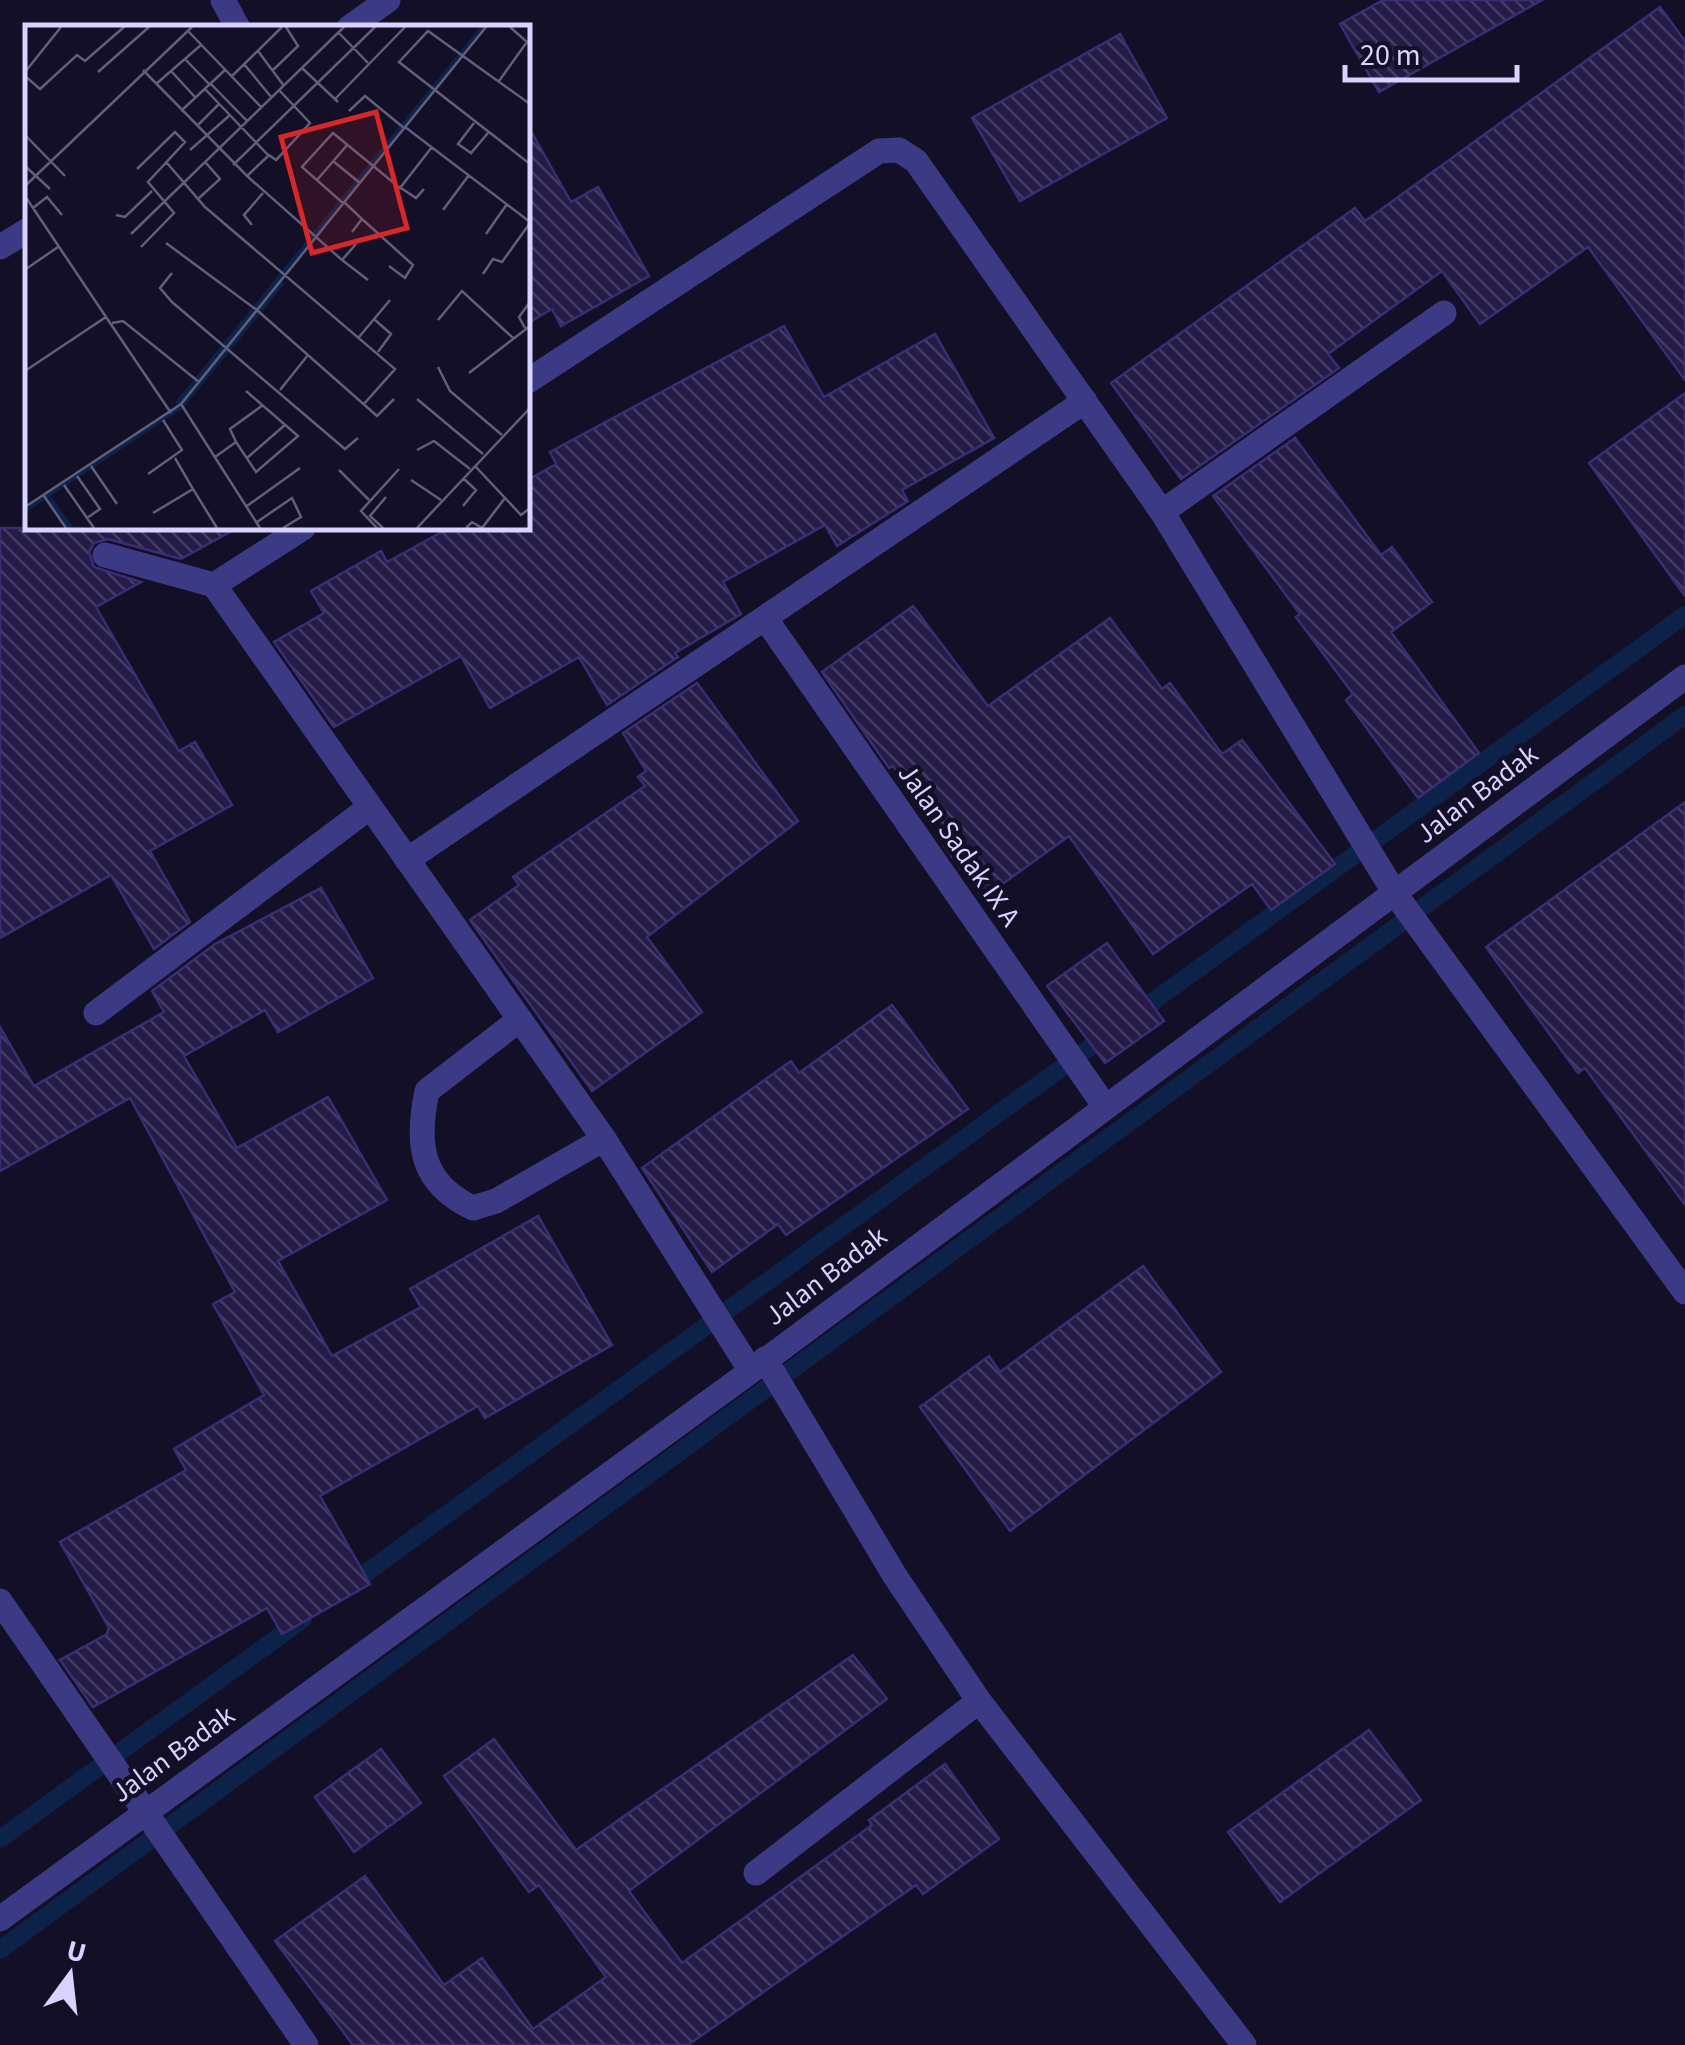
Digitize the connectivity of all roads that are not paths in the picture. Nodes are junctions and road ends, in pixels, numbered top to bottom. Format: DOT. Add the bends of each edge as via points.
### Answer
graph roads {
  1 [pos="223,0"];
  2 [pos="388,0"];
  3 [pos="236,25"];
  4 [pos="353,25"];
  5 [pos="1444,313"];
  6 [pos="530,380"];
  7 [pos="1085,401"];
  8 [pos="1162,512"];
  9 [pos="300,530"];
  10 [pos="105,555"];
  11 [pos="214,586"];
  12 [pos="765,618"];
  13 [pos="1685,677"];
  14 [pos="370,807"];
  15 [pos="408,860"];
  16 [pos="1396,895"];
  17 [pos="96,1013"];
  18 [pos="519,1020"];
  19 [pos="1104,1106"];
  20 [pos="604,1139"];
  21 [pos="1685,1292"];
  22 [pos="758,1365"];
  23 [pos="0,1601"];
  24 [pos="979,1701"];
  25 [pos="148,1810"];
  26 [pos="756,1873"];
  27 [pos="0,1919"];
  28 [pos="306,2045"];
  29 [pos="1244,2045"];
  1 -- 3 [label="street"];
  2 -- 4 [label="street"];
  5 -- 8 [label="street"];
  6 -- 7 [label="street" via="879,151 899,150 916,161"];
  7 -- 8 [label="street"];
  7 -- 12 [label="street"];
  8 -- 16 [label="street"];
  9 -- 11 [label="street"];
  10 -- 11 [label="street"];
  11 -- 14 [label="street"];
  12 -- 15 [label="street"];
  12 -- 19 [label="street, Jalan Sadak IX A"];
  13 -- 16 [label="street, Jalan Badak"];
  14 -- 15 [label="street"];
  14 -- 17 [label="street"];
  15 -- 18 [label="street"];
  16 -- 19 [label="street, Jalan Badak"];
  16 -- 21 [label="street"];
  18 -- 20 [label="street"];
  18 -- 20 [label="street" via="427,1092 422,1158 450,1197 473,1208"];
  19 -- 22 [label="street, Jalan Badak"];
  20 -- 22 [label="street"];
  22 -- 24 [label="street"];
  22 -- 25 [label="street, Jalan Badak"];
  23 -- 25 [label="street"];
  24 -- 26 [label="street"];
  24 -- 29 [label="street"];
  25 -- 27 [label="street, Jalan Badak"];
  25 -- 28 [label="street"];
}
